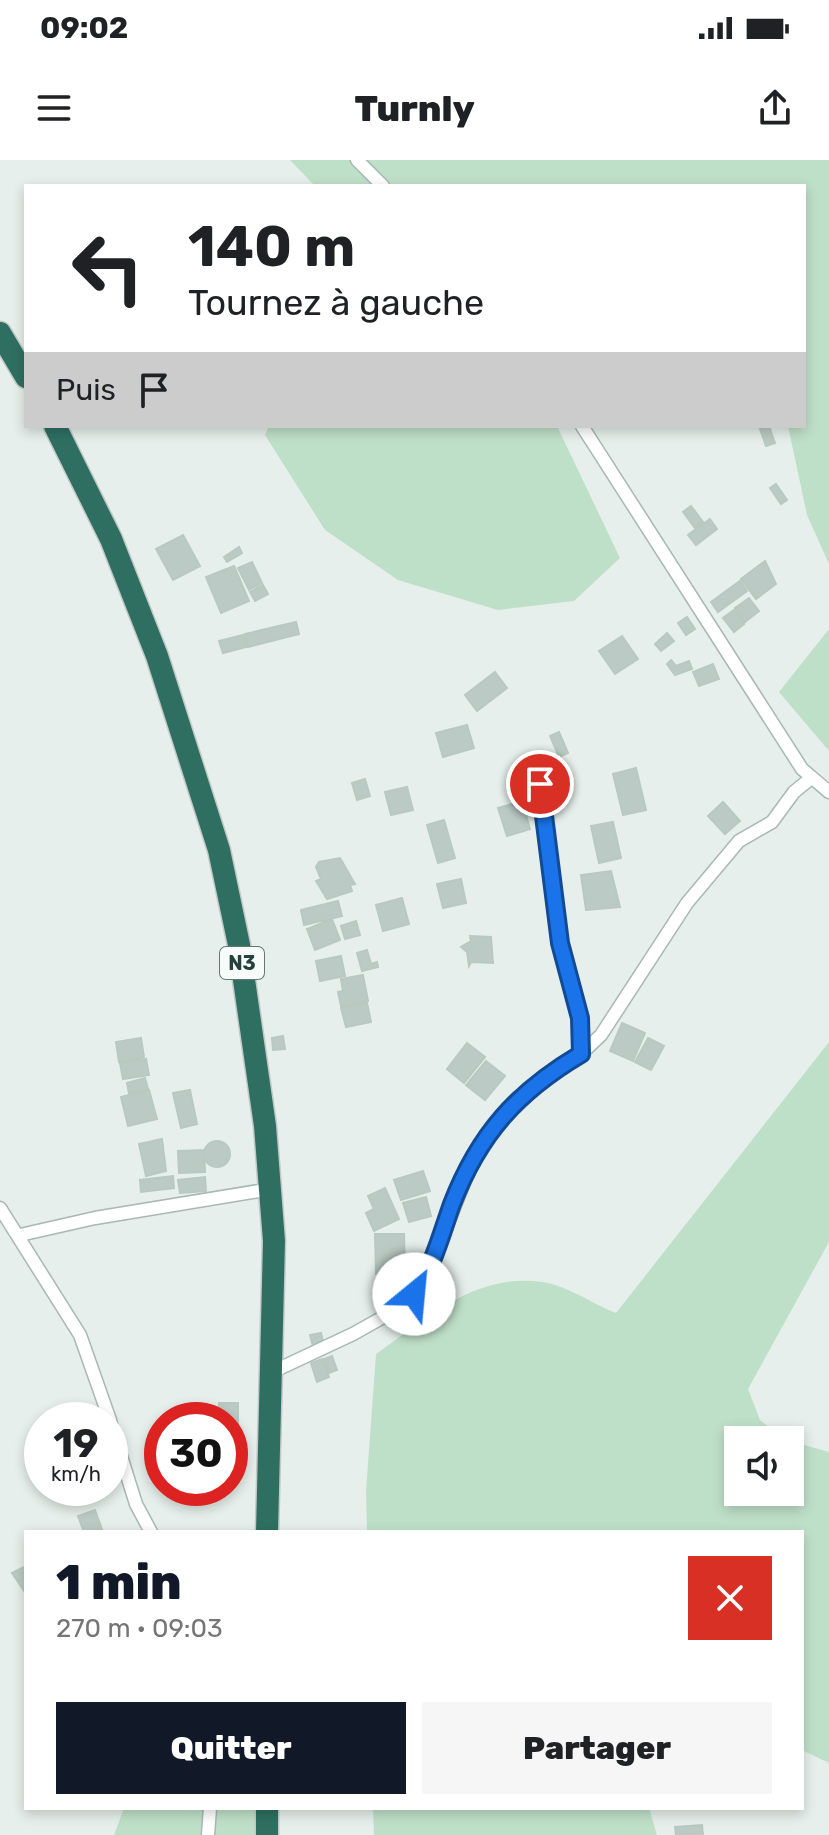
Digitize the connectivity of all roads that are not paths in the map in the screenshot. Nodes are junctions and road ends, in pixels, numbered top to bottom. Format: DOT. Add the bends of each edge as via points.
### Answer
graph roads {
  1 [pos="357,160"];
  2 [pos="381,184"];
  3 [pos="0,333"];
  4 [pos="24,374"];
  5 [pos="56,428"];
  6 [pos="583,428"];
  7 [pos="810,779"];
  8 [pos="540,784"];
  9 [pos="829,792"];
  10 [pos="581,1054"];
  11 [pos="271,1189"];
  12 [pos="0,1208"];
  13 [pos="20,1235"];
  14 [pos="272,1372"];
  15 [pos="103,1402"];
  16 [pos="128,1478"];
  17 [pos="150,1530"];
  18 [pos="267,1530"];
  19 [pos="210,1810"];
  20 [pos="267,1810"];
  21 [pos="208,1835"];
  22 [pos="267,1835"];
  1 -- 2 [label="street"];
  3 -- 4 [label="highway"];
  5 -- 11 [label="highway, N3" via="135,596 219,850 253,1035"];
  6 -- 7 [label="street"];
  7 -- 9 [label="street"];
  7 -- 10 [label="street" via="772,822 739,841 687,903 601,1035"];
  8 -- 10 [label="street" via="560,943 580,1018"];
  10 -- 14 [label="street" via="517,1098 498,1121 471,1165 427,1276 414,1294 353,1334"];
  11 -- 13 [label="street"];
  11 -- 14 [label="highway, N3"];
  12 -- 13 [label="street"];
  13 -- 15 [label="street" via="80,1335"];
  14 -- 18 [label="highway, N3"];
  16 -- 17 [label="street"];
  19 -- 21 [label="street"];
  20 -- 22 [label="highway"];
}
